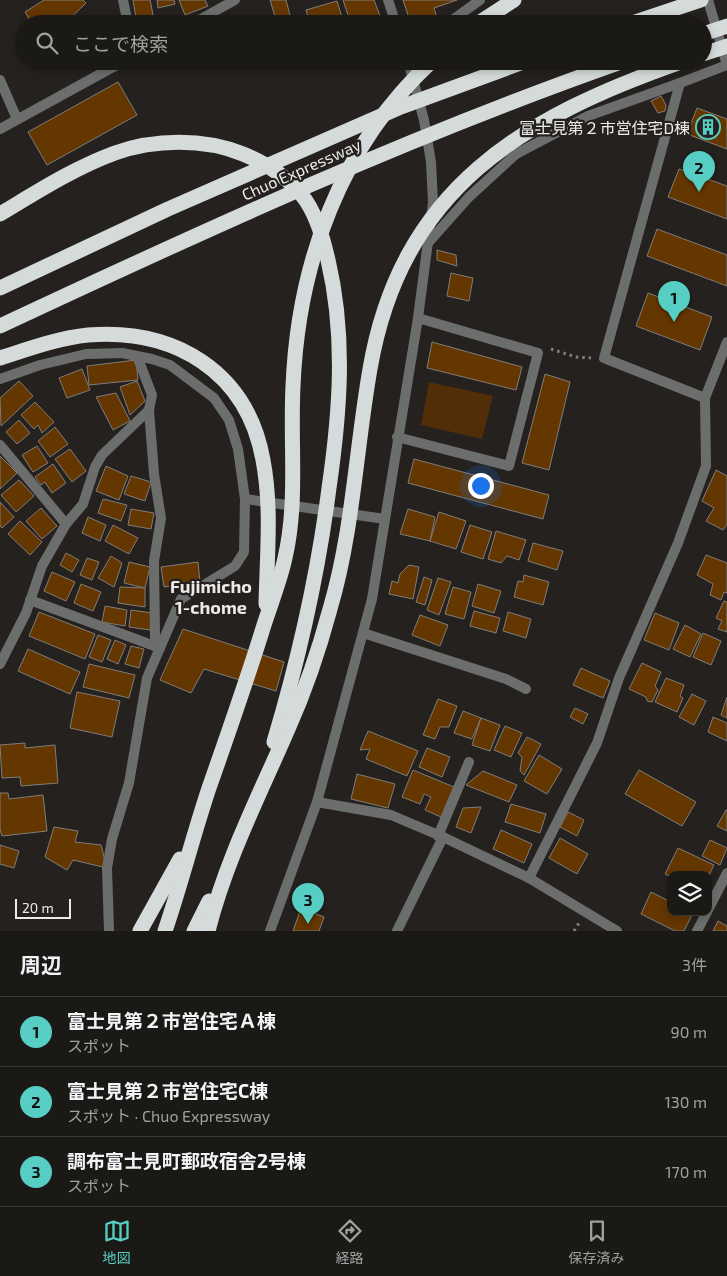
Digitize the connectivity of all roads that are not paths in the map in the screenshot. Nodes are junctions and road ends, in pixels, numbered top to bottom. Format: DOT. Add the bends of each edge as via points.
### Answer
graph roads {
  1 [pos="123,0"];
  2 [pos="236,0"];
  3 [pos="388,0"];
  4 [pos="480,0"];
  5 [pos="514,0"];
  6 [pos="701,0"];
  7 [pos="708,0"];
  8 [pos="126,15"];
  9 [pos="208,15"];
  10 [pos="393,15"];
  11 [pos="459,15"];
  12 [pos="491,15"];
  13 [pos="656,15"];
  14 [pos="727,26"];
  15 [pos="712,31"];
  16 [pos="727,46"];
  17 [pos="712,51"];
  18 [pos="727,65"];
  19 [pos="107,70"];
  20 [pos="410,70"];
  21 [pos="423,70"];
  22 [pos="502,70"];
  23 [pos="600,70"];
  24 [pos="662,70"];
  25 [pos="0,80"];
  26 [pos="680,83"];
  27 [pos="17,119"];
  28 [pos="0,129"];
  29 [pos="0,214"];
  30 [pos="428,243"];
  31 [pos="0,288"];
  32 [pos="418,318"];
  33 [pos="0,326"];
  34 [pos="727,342"];
  35 [pos="137,356"];
  36 [pos="0,358"];
  37 [pos="0,379"];
  38 [pos="705,398"];
  39 [pos="149,410"];
  40 [pos="397,437"];
  41 [pos="0,445"];
  42 [pos="245,499"];
  43 [pos="385,519"];
  44 [pos="66,524"];
  45 [pos="30,600"];
  46 [pos="265,623"];
  47 [pos="364,633"];
  48 [pos="160,648"];
  49 [pos="0,664"];
  50 [pos="526,688"];
  51 [pos="469,762"];
  52 [pos="259,791"];
  53 [pos="317,802"];
  54 [pos="194,834"];
  55 [pos="441,837"];
  56 [pos="231,860"];
  57 [pos="727,873"];
  58 [pos="529,878"];
  59 [pos="712,903"];
  60 [pos="705,916"];
  61 [pos="109,931"];
  62 [pos="140,931"];
  63 [pos="165,931"];
  64 [pos="194,931"];
  65 [pos="208,931"];
  66 [pos="270,931"];
  67 [pos="396,931"];
  68 [pos="617,931"];
  69 [pos="697,931"];
  1 -- 8 [label="street"];
  2 -- 9 [label="street"];
  3 -- 10 [label="street"];
  4 -- 11 [label="street"];
  5 -- 12 [label="highway"];
  6 -- 13 [label="highway"];
  7 -- 18 [label="street"];
  14 -- 15 [label="highway"];
  16 -- 17 [label="highway"];
  18 -- 26 [label="street"];
  19 -- 27 [label="street"];
  20 -- 30 [label="street" via="431,162 433,203"];
  21 -- 46 [label="highway" via="397,97 361,148 331,207 314,250 306,278 295,349 290,527 285,557"];
  22 -- 31 [label="highway, Chuo Expressway" via="401,107 168,208"];
  23 -- 33 [label="highway, Chuo Expressway" via="392,148"];
  24 -- 52 [label="highway" via="579,104 508,142 472,172 416,240 396,279 379,327 370,369 349,524 331,607 289,728"];
  25 -- 27 [label="street"];
  26 -- 30 [label="street" via="588,116 516,154 469,197"];
  26 -- 38 [label="street" via="604,358"];
  27 -- 28 [label="street"];
  29 -- 52 [label="highway" via="108,156 146,145 176,142 206,144 262,162 284,176 302,195 314,216 325,247 338,311 340,378 335,448 314,589 287,698"];
  30 -- 32 [label="street"];
  32 -- 40 [label="street"];
  32 -- 40 [label="street" via="538,353 509,466"];
  34 -- 38 [label="street"];
  35 -- 37 [label="street" via="103,352 70,357"];
  35 -- 39 [label="street" via="152,395"];
  35 -- 42 [label="street" via="170,365 220,404 238,449"];
  36 -- 46 [label="highway" via="58,341 118,336 165,342 210,366 245,410 263,459 268,518"];
  38 -- 58 [label="street" via="706,466 678,543 619,678 597,743"];
  39 -- 44 [label="street" via="102,456 83,504"];
  39 -- 48 [label="street" via="161,518 154,561 155,637"];
  40 -- 43 [label="street"];
  41 -- 44 [label="street"];
  42 -- 43 [label="street"];
  42 -- 48 [label="street" via="246,544 241,560 182,599"];
  43 -- 47 [label="street"];
  44 -- 45 [label="street" via="42,566"];
  45 -- 48 [label="street"];
  45 -- 49 [label="street"];
  46 -- 54 [label="highway"];
  47 -- 50 [label="street"];
  47 -- 53 [label="street"];
  48 -- 61 [label="street" via="147,678 129,783 107,868"];
  51 -- 55 [label="street"];
  52 -- 56 [label="highway"];
  53 -- 55 [label="street" via="391,816"];
  53 -- 66 [label="street"];
  54 -- 62 [label="highway"];
  54 -- 63 [label="highway"];
  55 -- 58 [label="street"];
  55 -- 67 [label="street"];
  56 -- 64 [label="highway"];
  56 -- 65 [label="highway"];
  57 -- 59 [label="street"];
  58 -- 68 [label="street"];
  60 -- 69 [label="street"];
}
